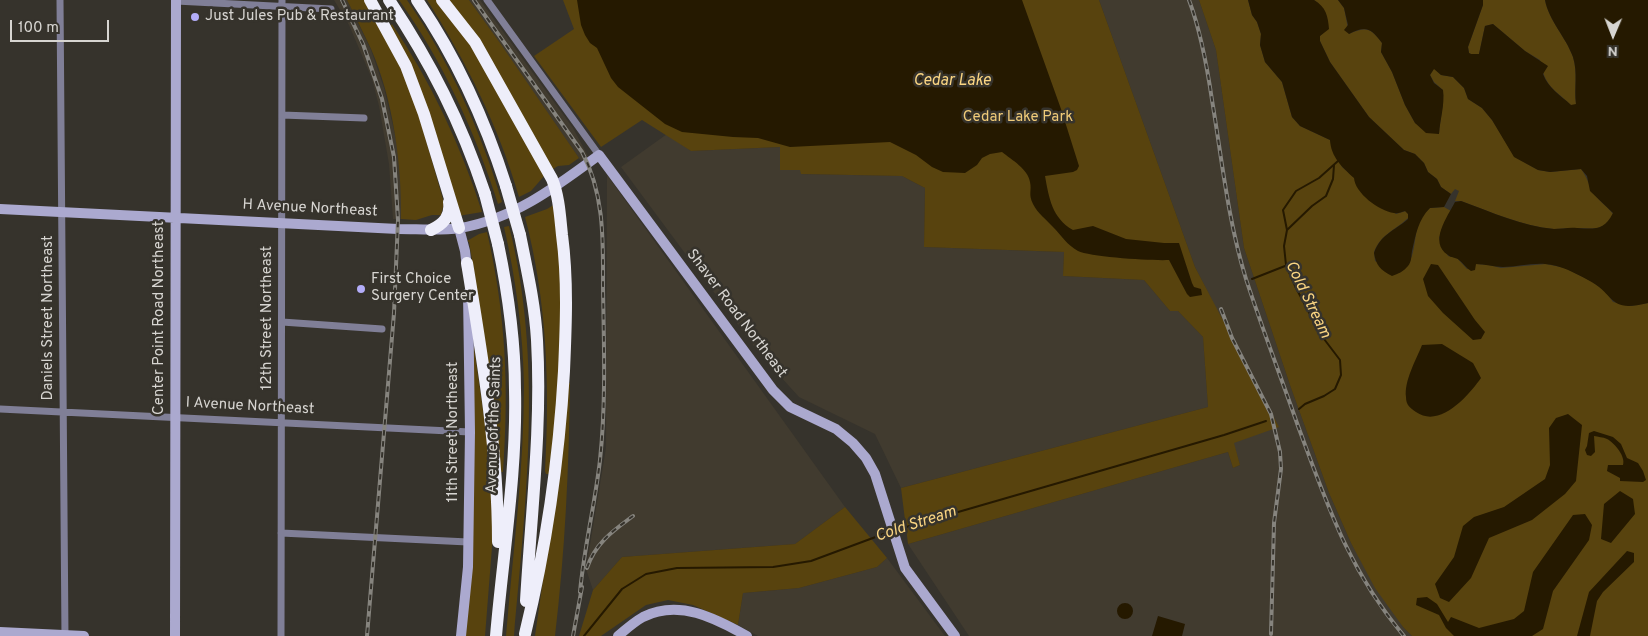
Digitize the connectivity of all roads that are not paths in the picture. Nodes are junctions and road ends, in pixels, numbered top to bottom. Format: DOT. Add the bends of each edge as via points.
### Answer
graph roads {
  1 [pos="60,0"];
  2 [pos="176,0"];
  3 [pos="370,0"];
  4 [pos="390,0"];
  5 [pos="417,0"];
  6 [pos="442,0"];
  7 [pos="487,0"];
  8 [pos="282,3"];
  9 [pos="331,9"];
  10 [pos="282,115"];
  11 [pos="364,118"];
  12 [pos="600,155"];
  13 [pos="555,186"];
  14 [pos="447,192"];
  15 [pos="0,209"];
  16 [pos="62,213"];
  17 [pos="176,218"];
  18 [pos="282,223"];
  19 [pos="459,228"];
  20 [pos="431,230"];
  21 [pos="467,263"];
  22 [pos="282,322"];
  23 [pos="382,329"];
  24 [pos="0,409"];
  25 [pos="63,412"];
  26 [pos="175,417"];
  27 [pos="281,422"];
  28 [pos="470,432"];
  29 [pos="281,533"];
  30 [pos="468,542"];
  31 [pos="499,597"];
  32 [pos="0,632"];
  33 [pos="496,635"];
  34 [pos="525,635"];
  35 [pos="65,636"];
  36 [pos="84,636"];
  37 [pos="175,636"];
  38 [pos="281,636"];
  39 [pos="461,636"];
  40 [pos="618,636"];
  41 [pos="747,636"];
  42 [pos="955,636"];
  1 -- 16 [label="street, Daniels Street Northeast"];
  2 -- 8 [label="street"];
  2 -- 17 [label="street, Center Point Road Northeast"];
  3 -- 14 [label="highway" via="406,66"];
  4 -- 31 [label="highway, Avenue of the Saints, bridge" via="443,89 462,132 485,194 507,291 516,392 514,450"];
  5 -- 34 [label="highway, bridge" via="472,96 494,148 520,235 533,308 538,390"];
  6 -- 13 [label="highway" via="483,55"];
  7 -- 12 [label="street, Shaver Road Northeast"];
  8 -- 9 [label="street"];
  8 -- 10 [label="street, 12th Street Northeast"];
  10 -- 11 [label="street"];
  10 -- 18 [label="street, 12th Street Northeast"];
  12 -- 13 [label="street, H Avenue Northeast"];
  12 -- 42 [label="street, Shaver Road Northeast" via="774,390 790,407 836,429 866,458 875,474 900,556"];
  13 -- 19 [label="street, H Avenue Northeast" via="513,211"];
  13 -- 34 [label="highway" via="567,280 563,384 545,540"];
  14 -- 19 [label="highway"];
  14 -- 20 [label="highway" via="448,217"];
  15 -- 16 [label="street, H Avenue Northeast"];
  16 -- 17 [label="street, H Avenue Northeast"];
  16 -- 25 [label="street, Daniels Street Northeast"];
  17 -- 18 [label="street, H Avenue Northeast"];
  17 -- 26 [label="street, Center Point Road Northeast"];
  18 -- 20 [label="street, H Avenue Northeast"];
  18 -- 22 [label="street, 12th Street Northeast"];
  19 -- 20 [label="street, H Avenue Northeast"];
  19 -- 21 [label="street, 11th Street Northeast"];
  21 -- 28 [label="street, 11th Street Northeast"];
  21 -- 31 [label="highway" via="496,473"];
  22 -- 23 [label="street"];
  22 -- 27 [label="street, 12th Street Northeast"];
  24 -- 25 [label="street, I Avenue Northeast"];
  25 -- 26 [label="street, I Avenue Northeast"];
  25 -- 35 [label="street, Daniels Street Northeast"];
  26 -- 27 [label="street, I Avenue Northeast"];
  26 -- 37 [label="street, Center Point Road Northeast"];
  27 -- 28 [label="street, I Avenue Northeast"];
  27 -- 29 [label="street, 12th Street Northeast"];
  28 -- 30 [label="street, 11th Street Northeast"];
  29 -- 30 [label="street"];
  29 -- 38 [label="street, 12th Street Northeast"];
  30 -- 39 [label="street, 11th Street Northeast"];
  31 -- 33 [label="highway, Avenue of the Saints"];
  32 -- 35 [label="street"];
  35 -- 36 [label="street"];
  40 -- 41 [label="street" via="644,617 659,612 688,610 726,624"];
}
